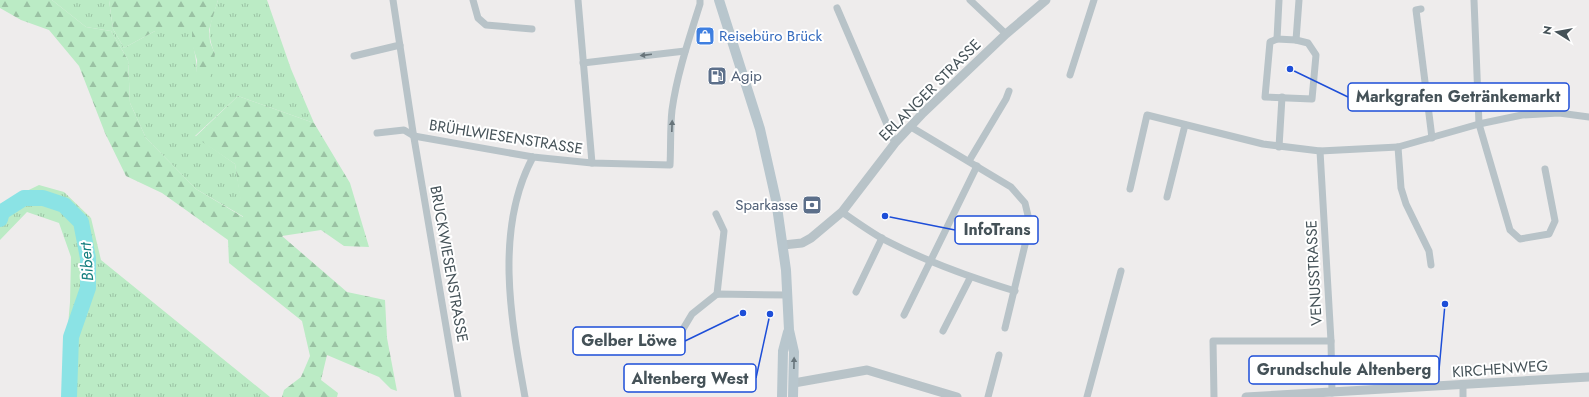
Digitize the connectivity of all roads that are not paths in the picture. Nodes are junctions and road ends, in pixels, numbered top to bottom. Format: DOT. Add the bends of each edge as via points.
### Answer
graph roads {
  1 [pos="393,0"];
  2 [pos="473,0"];
  3 [pos="578,0"];
  4 [pos="719,0"];
  5 [pos="970,0"];
  6 [pos="1046,0"];
  7 [pos="1094,0"];
  8 [pos="1279,0"];
  9 [pos="1299,0"];
  10 [pos="1474,0"];
  11 [pos="700,2"];
  12 [pos="837,8"];
  13 [pos="1421,9"];
  14 [pos="532,29"];
  15 [pos="1006,34"];
  16 [pos="1277,39"];
  17 [pos="1296,40"];
  18 [pos="400,45"];
  19 [pos="685,50"];
  20 [pos="354,56"];
  21 [pos="583,63"];
  22 [pos="1070,75"];
  23 [pos="1009,91"];
  24 [pos="1282,97"];
  25 [pos="1589,117"];
  26 [pos="1479,124"];
  27 [pos="1185,125"];
  28 [pos="911,127"];
  29 [pos="377,133"];
  30 [pos="414,136"];
  31 [pos="1432,138"];
  32 [pos="895,143"];
  33 [pos="1279,147"];
  34 [pos="1398,147"];
  35 [pos="1320,151"];
  36 [pos="533,157"];
  37 [pos="969,161"];
  38 [pos="592,163"];
  39 [pos="977,166"];
  40 [pos="1545,169"];
  41 [pos="1130,189"];
  42 [pos="1167,197"];
  43 [pos="842,212"];
  44 [pos="716,214"];
  45 [pos="882,238"];
  46 [pos="783,245"];
  47 [pos="930,261"];
  48 [pos="1431,265"];
  49 [pos="1121,271"];
  50 [pos="970,278"];
  51 [pos="1014,290"];
  52 [pos="856,292"];
  53 [pos="717,294"];
  54 [pos="787,295"];
  55 [pos="904,315"];
  56 [pos="1005,328"];
  57 [pos="789,330"];
  58 [pos="943,331"];
  59 [pos="1331,341"];
  60 [pos="672,350"];
  61 [pos="999,355"];
  62 [pos="1589,377"];
  63 [pos="794,383"];
  64 [pos="1463,385"];
  65 [pos="1332,392"];
  66 [pos="1286,396"];
  67 [pos="458,397"];
  68 [pos="524,397"];
  69 [pos="782,397"];
  70 [pos="793,397"];
  71 [pos="957,397"];
  72 [pos="988,397"];
  73 [pos="1087,397"];
  74 [pos="1214,397"];
  75 [pos="1246,397"];
  76 [pos="1463,397"];
  1 -- 18 [label="street, BRUCKWIESENSTRASSE"];
  2 -- 14 [label="street" via="478,18 486,25"];
  3 -- 21 [label="street"];
  4 -- 46 [label="main road" via="760,129"];
  5 -- 15 [label="street"];
  6 -- 15 [label="street, ERLANGER STRASSE"];
  7 -- 22 [label="street"];
  8 -- 16 [label="street"];
  9 -- 17 [label="street"];
  10 -- 26 [label="street"];
  11 -- 19 [label="street, BRÜHLWIESENSTRASSE"];
  12 -- 32 [label="street"];
  13 -- 31 [label="street" via="1416,10"];
  15 -- 28 [label="street, ERLANGER STRASSE"];
  16 -- 17 [label="street"];
  16 -- 24 [label="street" via="1270,42 1265,97"];
  17 -- 24 [label="street" via="1308,43 1316,55 1312,99"];
  18 -- 20 [label="street"];
  18 -- 30 [label="street, BRUCKWIESENSTRASSE"];
  19 -- 21 [label="street, one-way"];
  38 -- 19 [label="street, BRÜHLWIESENSTRASSE, one-way" via="670,165 672,111"];
  21 -- 38 [label="street"];
  23 -- 37 [label="street"];
  24 -- 33 [label="street"];
  25 -- 26 [label="street" via="1559,113 1522,115"];
  26 -- 31 [label="street"];
  26 -- 40 [label="street" via="1510,230 1520,239 1549,234 1555,221"];
  27 -- 33 [label="street"];
  27 -- 41 [label="street" via="1147,115"];
  27 -- 42 [label="street"];
  28 -- 32 [label="street, ERLANGER STRASSE"];
  28 -- 37 [label="street"];
  29 -- 30 [label="street" via="404,130"];
  30 -- 36 [label="street, BRÜHLWIESENSTRASSE"];
  30 -- 67 [label="street, BRUCKWIESENSTRASSE"];
  31 -- 34 [label="street"];
  32 -- 43 [label="street, ERLANGER STRASSE"];
  33 -- 35 [label="street"];
  34 -- 35 [label="street"];
  34 -- 48 [label="street" via="1401,188 1429,251"];
  35 -- 59 [label="street, VENUSSTRASSE"];
  36 -- 38 [label="street, BRÜHLWIESENSTRASSE"];
  36 -- 68 [label="street" via="524,174 512,220 508,267 509,303"];
  37 -- 39 [label="street"];
  39 -- 47 [label="street"];
  39 -- 51 [label="street" via="1011,187 1025,203 1030,224"];
  43 -- 45 [label="street"];
  43 -- 46 [label="street, ERLANGER STRASSE" via="811,238"];
  44 -- 53 [label="street" via="724,232"];
  45 -- 47 [label="street"];
  45 -- 52 [label="street"];
  46 -- 54 [label="main road"];
  47 -- 50 [label="street"];
  47 -- 55 [label="street"];
  49 -- 73 [label="street"];
  50 -- 51 [label="street"];
  50 -- 58 [label="street"];
  51 -- 56 [label="street"];
  53 -- 54 [label="street"];
  53 -- 60 [label="street" via="692,314"];
  54 -- 57 [label="main road"];
  63 -- 57 [label="main road, one-way" via="794,352"];
  57 -- 69 [label="main road" via="783,351"];
  59 -- 65 [label="street, VENUSSTRASSE"];
  59 -- 74 [label="street" via="1213,341"];
  61 -- 72 [label="street"];
  62 -- 64 [label="street, KIRCHENWEG"];
  63 -- 70 [label="main road"];
  63 -- 71 [label="street" via="867,370"];
  64 -- 65 [label="street, KIRCHENWEG"];
  64 -- 76 [label="street"];
  65 -- 66 [label="street, KIRCHENWEG"];
  66 -- 75 [label="street, KIRCHENWEG"];
}
